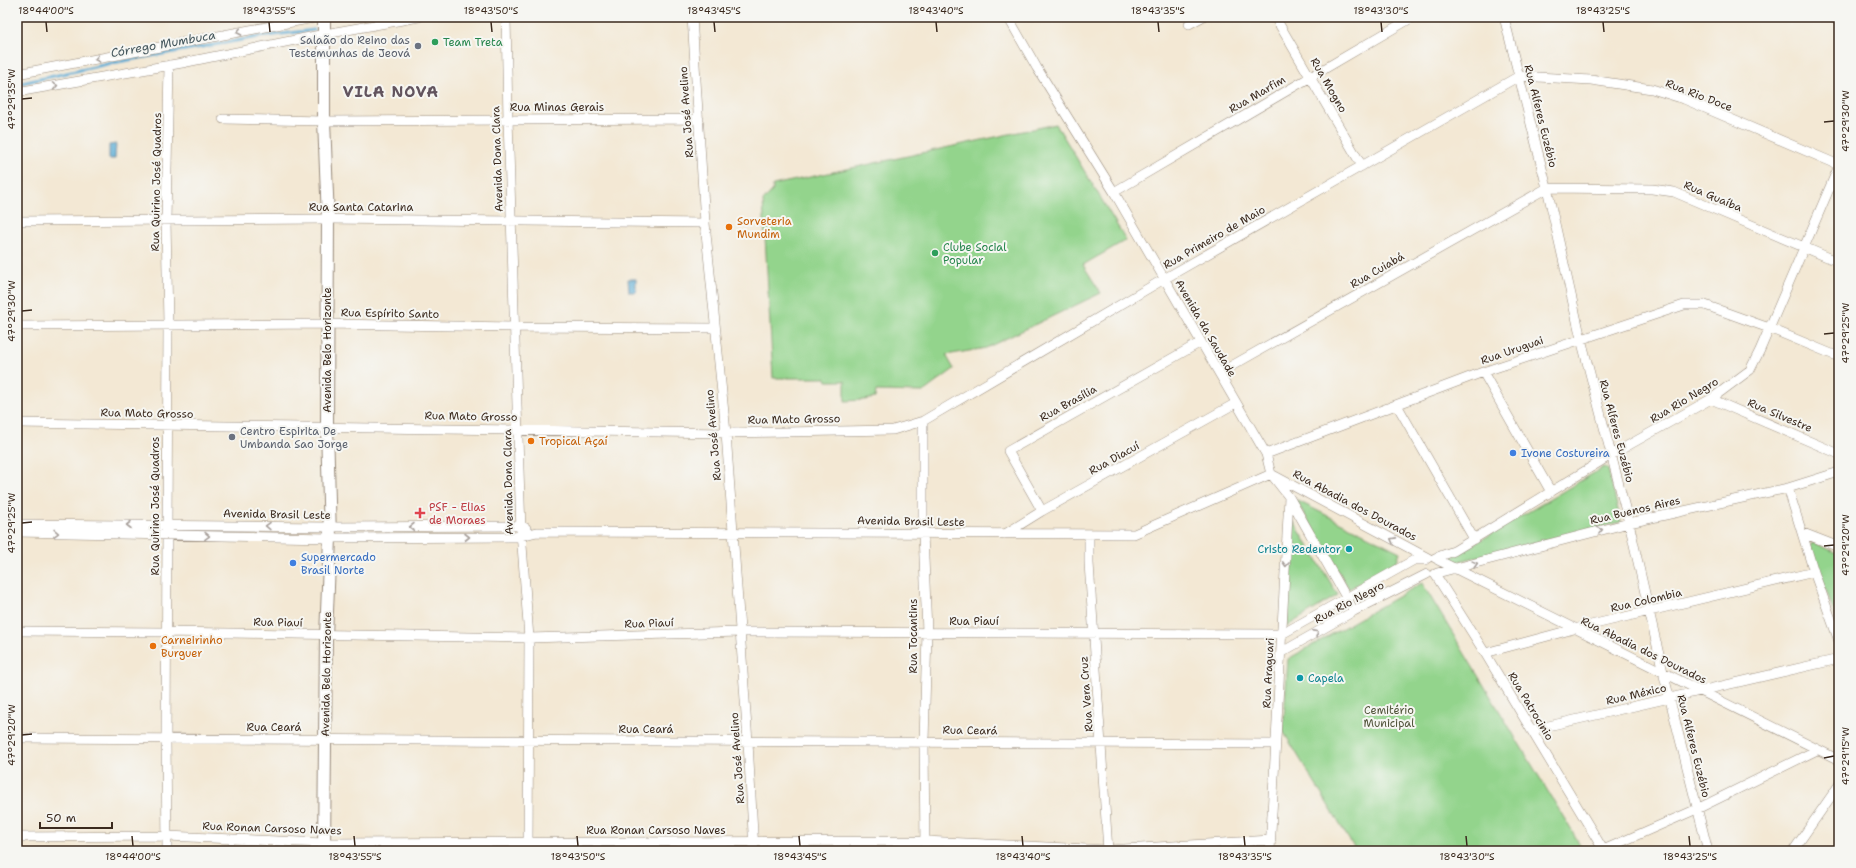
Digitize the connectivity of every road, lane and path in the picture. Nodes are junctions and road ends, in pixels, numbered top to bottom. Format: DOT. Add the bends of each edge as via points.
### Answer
graph roads {
  1 [pos="319,17"];
  2 [pos="324,17"];
  3 [pos="419,17"];
  4 [pos="506,17"];
  5 [pos="692,17"];
  6 [pos="1008,17"];
  7 [pos="1202,17"];
  8 [pos="1275,17"];
  9 [pos="1413,17"];
  10 [pos="1504,17"];
  11 [pos="1831,17"];
  12 [pos="1839,21"];
  13 [pos="1189,24"];
  14 [pos="325,34"];
  15 [pos="169,65"];
  16 [pos="17,74"];
  17 [pos="1519,76"];
  18 [pos="1311,77"];
  19 [pos="17,92"];
  20 [pos="223,119"];
  21 [pos="508,119"];
  22 [pos="698,119"];
  23 [pos="324,121"];
  24 [pos="1362,166"];
  25 [pos="1839,166"];
  26 [pos="1547,188"];
  27 [pos="1114,192"];
  28 [pos="328,219"];
  29 [pos="17,221"];
  30 [pos="166,221"];
  31 [pos="512,221"];
  32 [pos="705,223"];
  33 [pos="1803,247"];
  34 [pos="1839,262"];
  35 [pos="1164,279"];
  36 [pos="168,324"];
  37 [pos="327,324"];
  38 [pos="17,326"];
  39 [pos="515,327"];
  40 [pos="715,328"];
  41 [pos="1769,328"];
  42 [pos="1581,339"];
  43 [pos="1201,342"];
  44 [pos="1839,357"];
  45 [pos="1483,372"];
  46 [pos="1219,373"];
  47 [pos="1711,399"];
  48 [pos="1236,403"];
  49 [pos="1397,405"];
  50 [pos="923,421"];
  51 [pos="17,423"];
  52 [pos="167,425"];
  53 [pos="327,426"];
  54 [pos="519,429"];
  55 [pos="726,433"];
  56 [pos="1266,454"];
  57 [pos="1839,454"];
  58 [pos="1611,456"];
  59 [pos="1839,472"];
  60 [pos="1271,474"];
  61 [pos="1788,488"];
  62 [pos="1551,492"];
  63 [pos="1289,497"];
  64 [pos="1042,512"];
  65 [pos="1629,523"];
  66 [pos="17,524"];
  67 [pos="168,525"];
  68 [pos="284,526"];
  69 [pos="521,526"];
  70 [pos="17,532"];
  71 [pos="329,532"];
  72 [pos="537,532"];
  73 [pos="732,532"];
  74 [pos="1803,533"];
  75 [pos="923,534"];
  76 [pos="1004,534"];
  77 [pos="168,535"];
  78 [pos="1089,535"];
  79 [pos="521,536"];
  80 [pos="284,537"];
  81 [pos="1474,539"];
  82 [pos="1839,547"];
  83 [pos="1432,559"];
  84 [pos="1457,569"];
  85 [pos="1814,572"];
  86 [pos="1433,574"];
  87 [pos="1346,598"];
  88 [pos="1354,611"];
  89 [pos="1649,611"];
  90 [pos="1574,629"];
  91 [pos="17,631"];
  92 [pos="166,632"];
  93 [pos="740,632"];
  94 [pos="927,632"];
  95 [pos="1094,633"];
  96 [pos="1282,634"];
  97 [pos="326,636"];
  98 [pos="529,638"];
  99 [pos="1839,641"];
  100 [pos="1282,652"];
  101 [pos="1485,653"];
  102 [pos="1839,659"];
  103 [pos="1663,672"];
  104 [pos="1700,692"];
  105 [pos="1670,699"];
  106 [pos="1531,730"];
  107 [pos="17,738"];
  108 [pos="166,739"];
  109 [pos="324,740"];
  110 [pos="528,741"];
  111 [pos="748,742"];
  112 [pos="924,742"];
  113 [pos="1101,743"];
  114 [pos="1275,744"];
  115 [pos="1817,750"];
  116 [pos="1839,760"];
  117 [pos="1839,784"];
  118 [pos="1697,809"];
  119 [pos="167,836"];
  120 [pos="17,837"];
  121 [pos="1271,840"];
  122 [pos="754,841"];
  123 [pos="924,841"];
  124 [pos="324,847"];
  125 [pos="528,847"];
  126 [pos="1108,850"];
  127 [pos="167,851"];
  128 [pos="754,851"];
  129 [pos="924,851"];
  130 [pos="1270,851"];
  131 [pos="1603,851"];
  132 [pos="1708,851"];
  133 [pos="1793,851"];
  1 -- 16 [label="street, one-way"];
  2 -- 14 [label="street, Avenida Belo Horizonte"];
  3 -- 14 [label="street"];
  4 -- 21 [label="street, Avenida Dona Clara"];
  5 -- 22 [label="street, Rua José Avelino"];
  6 -- 27 [label="street, Avenida da Saudade"];
  7 -- 13 [label="street"];
  8 -- 18 [label="street, Rua Mogno"];
  9 -- 18 [label="street, Rua Marfim"];
  10 -- 17 [label="street, Rua Alferes Euzébio"];
  11 -- 12 [label="street"];
  14 -- 15 [label="street"];
  14 -- 23 [label="street, Avenida Belo Horizonte"];
  19 -- 15 [label="street, one-way"];
  15 -- 30 [label="street, Rua Quirino José Quadros"];
  17 -- 24 [label="street, Rua Primeiro de Maio"];
  17 -- 25 [label="street, Rua Rio Doce" via="1591,80 1652,89 1684,100"];
  17 -- 26 [label="street, Rua Alferes Euzébio"];
  18 -- 24 [label="street, Rua Mogno"];
  18 -- 27 [label="street, Rua Marfim"];
  20 -- 23 [label="street, Rua Minas Gerais"];
  21 -- 22 [label="street, Rua Minas Gerais"];
  21 -- 23 [label="street, Rua Minas Gerais"];
  21 -- 31 [label="street, Avenida Dona Clara"];
  22 -- 32 [label="street, Rua José Avelino"];
  23 -- 28 [label="street, Avenida Belo Horizonte"];
  24 -- 35 [label="street, Rua Primeiro de Maio"];
  25 -- 33 [label="street, Rua Rio Negro"];
  26 -- 33 [label="street, Rua Guaíba" via="1652,189 1674,192"];
  26 -- 42 [label="street, Rua Alferes Euzébio"];
  26 -- 46 [label="street, Rua Cuiabá"];
  27 -- 35 [label="street, Avenida da Saudade"];
  28 -- 30 [label="street, Rua Santa Catarina"];
  28 -- 31 [label="street, Rua Santa Catarina"];
  28 -- 37 [label="street, Avenida Belo Horizonte"];
  29 -- 30 [label="street, Rua Santa Catarina"];
  30 -- 36 [label="street, Rua Quirino José Quadros"];
  31 -- 32 [label="street, Rua Santa Catarina"];
  31 -- 39 [label="street, Avenida Dona Clara"];
  32 -- 40 [label="street, Rua José Avelino"];
  33 -- 34 [label="street, Rua Guaíba"];
  33 -- 41 [label="street, Rua Rio Negro"];
  35 -- 43 [label="street, Avenida da Saudade"];
  35 -- 50 [label="street, Rua Primeiro de Maio"];
  36 -- 37 [label="street, Rua Espírito Santo"];
  36 -- 38 [label="street, Rua Espírito Santo"];
  36 -- 52 [label="street, Rua Quirino José Quadros"];
  37 -- 39 [label="street, Rua Espírito Santo"];
  37 -- 53 [label="street, Avenida Belo Horizonte"];
  39 -- 40 [label="street, Rua Espírito Santo"];
  39 -- 54 [label="street, Avenida Dona Clara"];
  40 -- 55 [label="street, Rua José Avelino"];
  41 -- 42 [label="street, Rua Uruguai" via="1705,305 1695,304 1684,305"];
  41 -- 44 [label="street, Rua Uruguai"];
  41 -- 47 [label="street, Rua Rio Negro" via="1750,370"];
  42 -- 45 [label="street, Rua Uruguai"];
  42 -- 58 [label="street, Rua Alferes Euzébio"];
  43 -- 46 [label="street, Avenida da Saudade"];
  43 -- 64 [label="street, Rua Brasília" via="1008,450"];
  45 -- 49 [label="street, Rua Uruguai"];
  45 -- 62 [label="street"];
  46 -- 48 [label="street, Avenida da Saudade"];
  47 -- 57 [label="street, Rua Silvestre"];
  47 -- 58 [label="street, Rua Rio Negro"];
  48 -- 56 [label="street, Avenida da Saudade"];
  48 -- 64 [label="street, Rua Diacuí"];
  49 -- 56 [label="street, Rua Uruguai"];
  49 -- 81 [label="street"];
  50 -- 55 [label="street, Rua Mato Grosso" via="893,430"];
  50 -- 75 [label="street, Rua Tocantins"];
  51 -- 52 [label="street, Rua Mato Grosso"];
  52 -- 53 [label="street, Rua Mato Grosso"];
  52 -- 67 [label="street, Rua Quirino José Quadros"];
  53 -- 54 [label="street, Rua Mato Grosso"];
  53 -- 71 [label="street, Avenida Belo Horizonte"];
  54 -- 55 [label="street, Rua Mato Grosso"];
  54 -- 69 [label="street, Avenida Dona Clara"];
  55 -- 73 [label="street, Rua José Avelino"];
  56 -- 60 [label="street, Avenida da Saudade"];
  58 -- 62 [label="street, Rua Rio Negro"];
  58 -- 65 [label="street, Rua Alferes Euzébio"];
  59 -- 61 [label="street, Rua Buenos Aires"];
  60 -- 63 [label="street, Avenida da Saudade"];
  60 -- 78 [label="street, Avenida Brasil Leste" via="1134,534"];
  83 -- 60 [label="street, Rua Abadia dos Dourados, one-way"];
  61 -- 65 [label="street, Rua Buenos Aires"];
  61 -- 74 [label="street"];
  62 -- 81 [label="street, Rua Rio Negro"];
  63 -- 87 [label="street, Avenida da Saudade"];
  63 -- 96 [label="street, Rua Araguari, one-way"];
  64 -- 76 [label="street, Rua Diacuí"];
  84 -- 65 [label="street, Rua Buenos Aires, one-way"];
  65 -- 89 [label="street, Rua Alferes Euzébio"];
  67 -- 66 [label="street, Avenida Brasil Leste, one-way"];
  68 -- 67 [label="street, Avenida Brasil Leste, one-way"];
  67 -- 77 [label="street, Rua Quirino José Quadros"];
  68 -- 71 [label="street, Avenida Brasil Leste"];
  68 -- 80 [label="street"];
  69 -- 71 [label="street, Avenida Brasil Leste, one-way"];
  69 -- 72 [label="street, Avenida Brasil Leste"];
  69 -- 79 [label="street, Avenida Dona Clara"];
  70 -- 77 [label="street, Avenida Brasil Leste, one-way"];
  71 -- 79 [label="street, Avenida Brasil Leste, one-way"];
  71 -- 80 [label="street, Avenida Brasil Leste"];
  71 -- 97 [label="street, Avenida Belo Horizonte"];
  72 -- 73 [label="street, Avenida Brasil Leste"];
  72 -- 79 [label="street, Avenida Brasil Leste"];
  73 -- 75 [label="street, Avenida Brasil Leste"];
  73 -- 93 [label="street, Rua José Avelino"];
  74 -- 82 [label="street"];
  74 -- 85 [label="street"];
  75 -- 76 [label="street, Avenida Brasil Leste"];
  75 -- 94 [label="street, Rua Tocantins"];
  76 -- 78 [label="street, Avenida Brasil Leste"];
  77 -- 80 [label="street, Avenida Brasil Leste, one-way"];
  77 -- 92 [label="street, Rua Quirino José Quadros"];
  78 -- 95 [label="street, Rua Vera Cruz"];
  79 -- 98 [label="street, Avenida Dona Clara"];
  81 -- 83 [label="street, Rua Rio Negro" via="1454,551"];
  83 -- 84 [label="street, Rua Abadia dos Dourados"];
  83 -- 86 [label="street" via="1440,568"];
  83 -- 86 [label="street" via="1423,568"];
  83 -- 87 [label="street, Rua Rio Negro" via="1414,560"];
  84 -- 86 [label="street, Rua Buenos Aires"];
  84 -- 90 [label="street, Rua Abadia dos Dourados"];
  85 -- 89 [label="street, Rua Colombia"];
  85 -- 99 [label="street"];
  86 -- 88 [label="street, Rua Rio Negro"];
  86 -- 101 [label="street, Rua Patrocinio"];
  87 -- 88 [label="street, Avenida da Saudade"];
  87 -- 96 [label="street, Rua Rio Negro"];
  100 -- 88 [label="street, Rua Rio Negro, one-way"];
  89 -- 90 [label="street, Rua Colombia"];
  89 -- 103 [label="street, Rua Alferes Euzébio"];
  90 -- 101 [label="street, Rua Colombia"];
  90 -- 103 [label="street, Rua Abadia dos Dourados"];
  91 -- 92 [label="street, Rua Piauí"];
  92 -- 97 [label="street, Rua Piauí"];
  92 -- 108 [label="street, Rua Quirino José Quadros"];
  93 -- 94 [label="street, Rua Piauí"];
  93 -- 98 [label="street, Rua Piauí"];
  93 -- 111 [label="street, Rua José Avelino"];
  94 -- 95 [label="street, Rua Piauí"];
  94 -- 112 [label="street, Rua Tocantins"];
  95 -- 96 [label="street, Rua Piauí"];
  95 -- 113 [label="street, Rua Vera Cruz"];
  96 -- 100 [label="street, Rua Araguari"];
  97 -- 98 [label="street, Rua Piauí"];
  97 -- 109 [label="street, Avenida Belo Horizonte"];
  98 -- 110 [label="street, Avenida Dona Clara"];
  100 -- 114 [label="street, Rua Araguari"];
  101 -- 106 [label="street, Rua Patrocinio"];
  102 -- 104 [label="street, Rua México"];
  103 -- 104 [label="street, Rua Abadia dos Dourados"];
  103 -- 105 [label="street, Rua Alferes Euzébio"];
  104 -- 105 [label="street, Rua México"];
  104 -- 115 [label="street, Rua Abadia dos Dourados"];
  105 -- 106 [label="street, Rua México"];
  105 -- 118 [label="street, Rua Alferes Euzébio"];
  106 -- 131 [label="street, Rua Patrocinio"];
  107 -- 108 [label="street, Rua Ceará"];
  108 -- 109 [label="street, Rua Ceará"];
  108 -- 119 [label="street, Rua Quirino José Quadros"];
  109 -- 110 [label="street, Rua Ceará"];
  109 -- 124 [label="street, Avenida Belo Horizonte"];
  110 -- 111 [label="street, Rua Ceará"];
  110 -- 125 [label="street, Avenida Dona Clara"];
  111 -- 112 [label="street, Rua Ceará"];
  111 -- 122 [label="street, Rua José Avelino"];
  112 -- 113 [label="street, Rua Ceará"];
  112 -- 123 [label="street, Rua Tocantins"];
  113 -- 114 [label="street, Rua Ceará"];
  113 -- 126 [label="street, Rua Vera Cruz"];
  114 -- 121 [label="street, Rua Araguari"];
  115 -- 116 [label="street, Rua Abadia dos Dourados"];
  115 -- 118 [label="street"];
  117 -- 133 [label="street"];
  118 -- 131 [label="street"];
  118 -- 132 [label="street, Rua Alferes Euzébio"];
  119 -- 120 [label="street, Rua Ronan Carsoso Naves"];
  119 -- 124 [label="street, Rua Ronan Carsoso Naves"];
  119 -- 127 [label="street, Rua Quirino José Quadros"];
  121 -- 126 [label="street, Rua Ronan Carsoso Naves"];
  121 -- 130 [label="street, Rua Araguari"];
  122 -- 123 [label="street, Rua Ronan Carsoso Naves"];
  122 -- 125 [label="street, Rua Ronan Carsoso Naves"];
  122 -- 128 [label="street, Rua José Avelino"];
  123 -- 126 [label="street, Rua Ronan Carsoso Naves"];
  123 -- 129 [label="street, Rua Tocantins"];
  124 -- 125 [label="street, Rua Ronan Carsoso Naves"];
}
